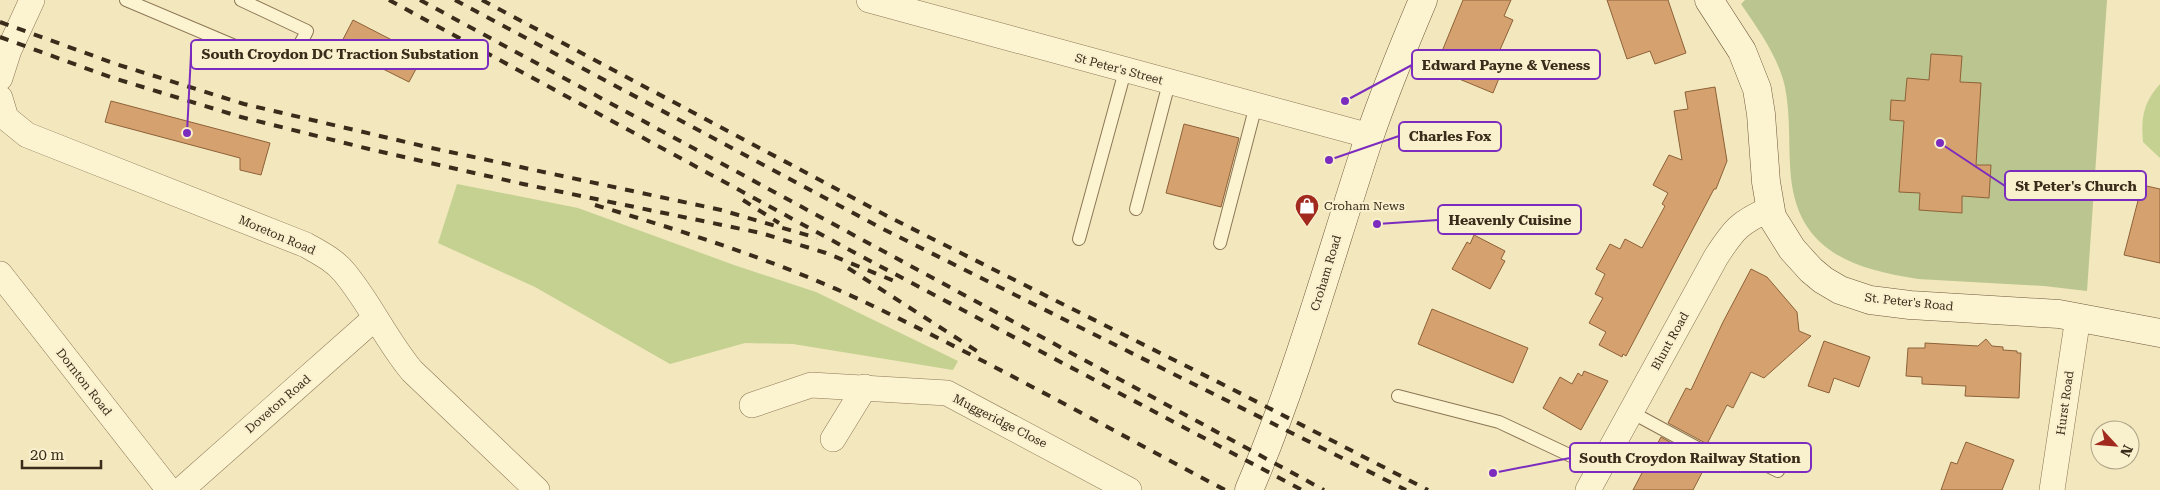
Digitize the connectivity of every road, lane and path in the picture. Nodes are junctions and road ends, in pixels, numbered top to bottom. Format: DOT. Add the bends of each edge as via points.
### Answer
graph roads {
  1 [pos="32,0"];
  2 [pos="126,0"];
  3 [pos="241,0"];
  4 [pos="869,0"];
  5 [pos="1423,0"];
  6 [pos="1709,0"];
  7 [pos="1125,71"];
  8 [pos="0,78"];
  9 [pos="1169,83"];
  10 [pos="0,103"];
  11 [pos="1256,104"];
  12 [pos="1370,136"];
  13 [pos="1136,209"];
  14 [pos="1770,209"];
  15 [pos="1079,239"];
  16 [pos="1220,243"];
  17 [pos="0,274"];
  18 [pos="369,308"];
  19 [pos="2078,316"];
  20 [pos="2160,333"];
  21 [pos="865,387"];
  22 [pos="1398,396"];
  23 [pos="752,405"];
  24 [pos="1631,412"];
  25 [pos="832,439"];
  26 [pos="1778,471"];
  27 [pos="1594,480"];
  28 [pos="1094,482"];
  29 [pos="169,490"];
  30 [pos="181,490"];
  31 [pos="537,490"];
  32 [pos="1129,490"];
  33 [pos="1249,490"];
  34 [pos="2052,490"];
  1 -- 8 [label="street"];
  2 -- 3 [label="lane" via="266,59 287,59 296,52 307,31"];
  4 -- 7 [label="street, St Peter's Street"];
  5 -- 12 [label="main road, Croham Road"];
  6 -- 14 [label="main road, St. Peter's Road" via="1742,51 1757,89"];
  7 -- 9 [label="street, St Peter's Street"];
  7 -- 15 [label="lane"];
  9 -- 11 [label="street, St Peter's Street"];
  9 -- 13 [label="lane"];
  10 -- 18 [label="street, Moreton Road" via="6,118 27,135 306,245 343,271"];
  11 -- 12 [label="street, St Peter's Street"];
  11 -- 16 [label="lane"];
  12 -- 33 [label="main road, Croham Road" via="1304,345"];
  14 -- 19 [label="main road, St. Peter's Road" via="1780,234 1800,260 1823,280 1850,294 1895,304"];
  14 -- 24 [label="street, Blunt Road" via="1746,219 1732,232"];
  17 -- 29 [label="street, Dornton Road"];
  18 -- 30 [label="street, Doveton Road"];
  18 -- 31 [label="street, Moreton Road" via="398,354 424,383"];
  19 -- 20 [label="main road, St. Peter's Road"];
  19 -- 34 [label="street, Hurst Road"];
  21 -- 23 [label="street, Muggeridge Close" via="811,385"];
  21 -- 25 [label="street"];
  21 -- 28 [label="street, Muggeridge Close" via="947,393"];
  22 -- 27 [label="lane" via="1499,422"];
  24 -- 26 [label="lane" via="1716,458 1741,452"];
  24 -- 27 [label="street, Blunt Road"];
  28 -- 32 [label="street, Muggeridge Close"];
}
